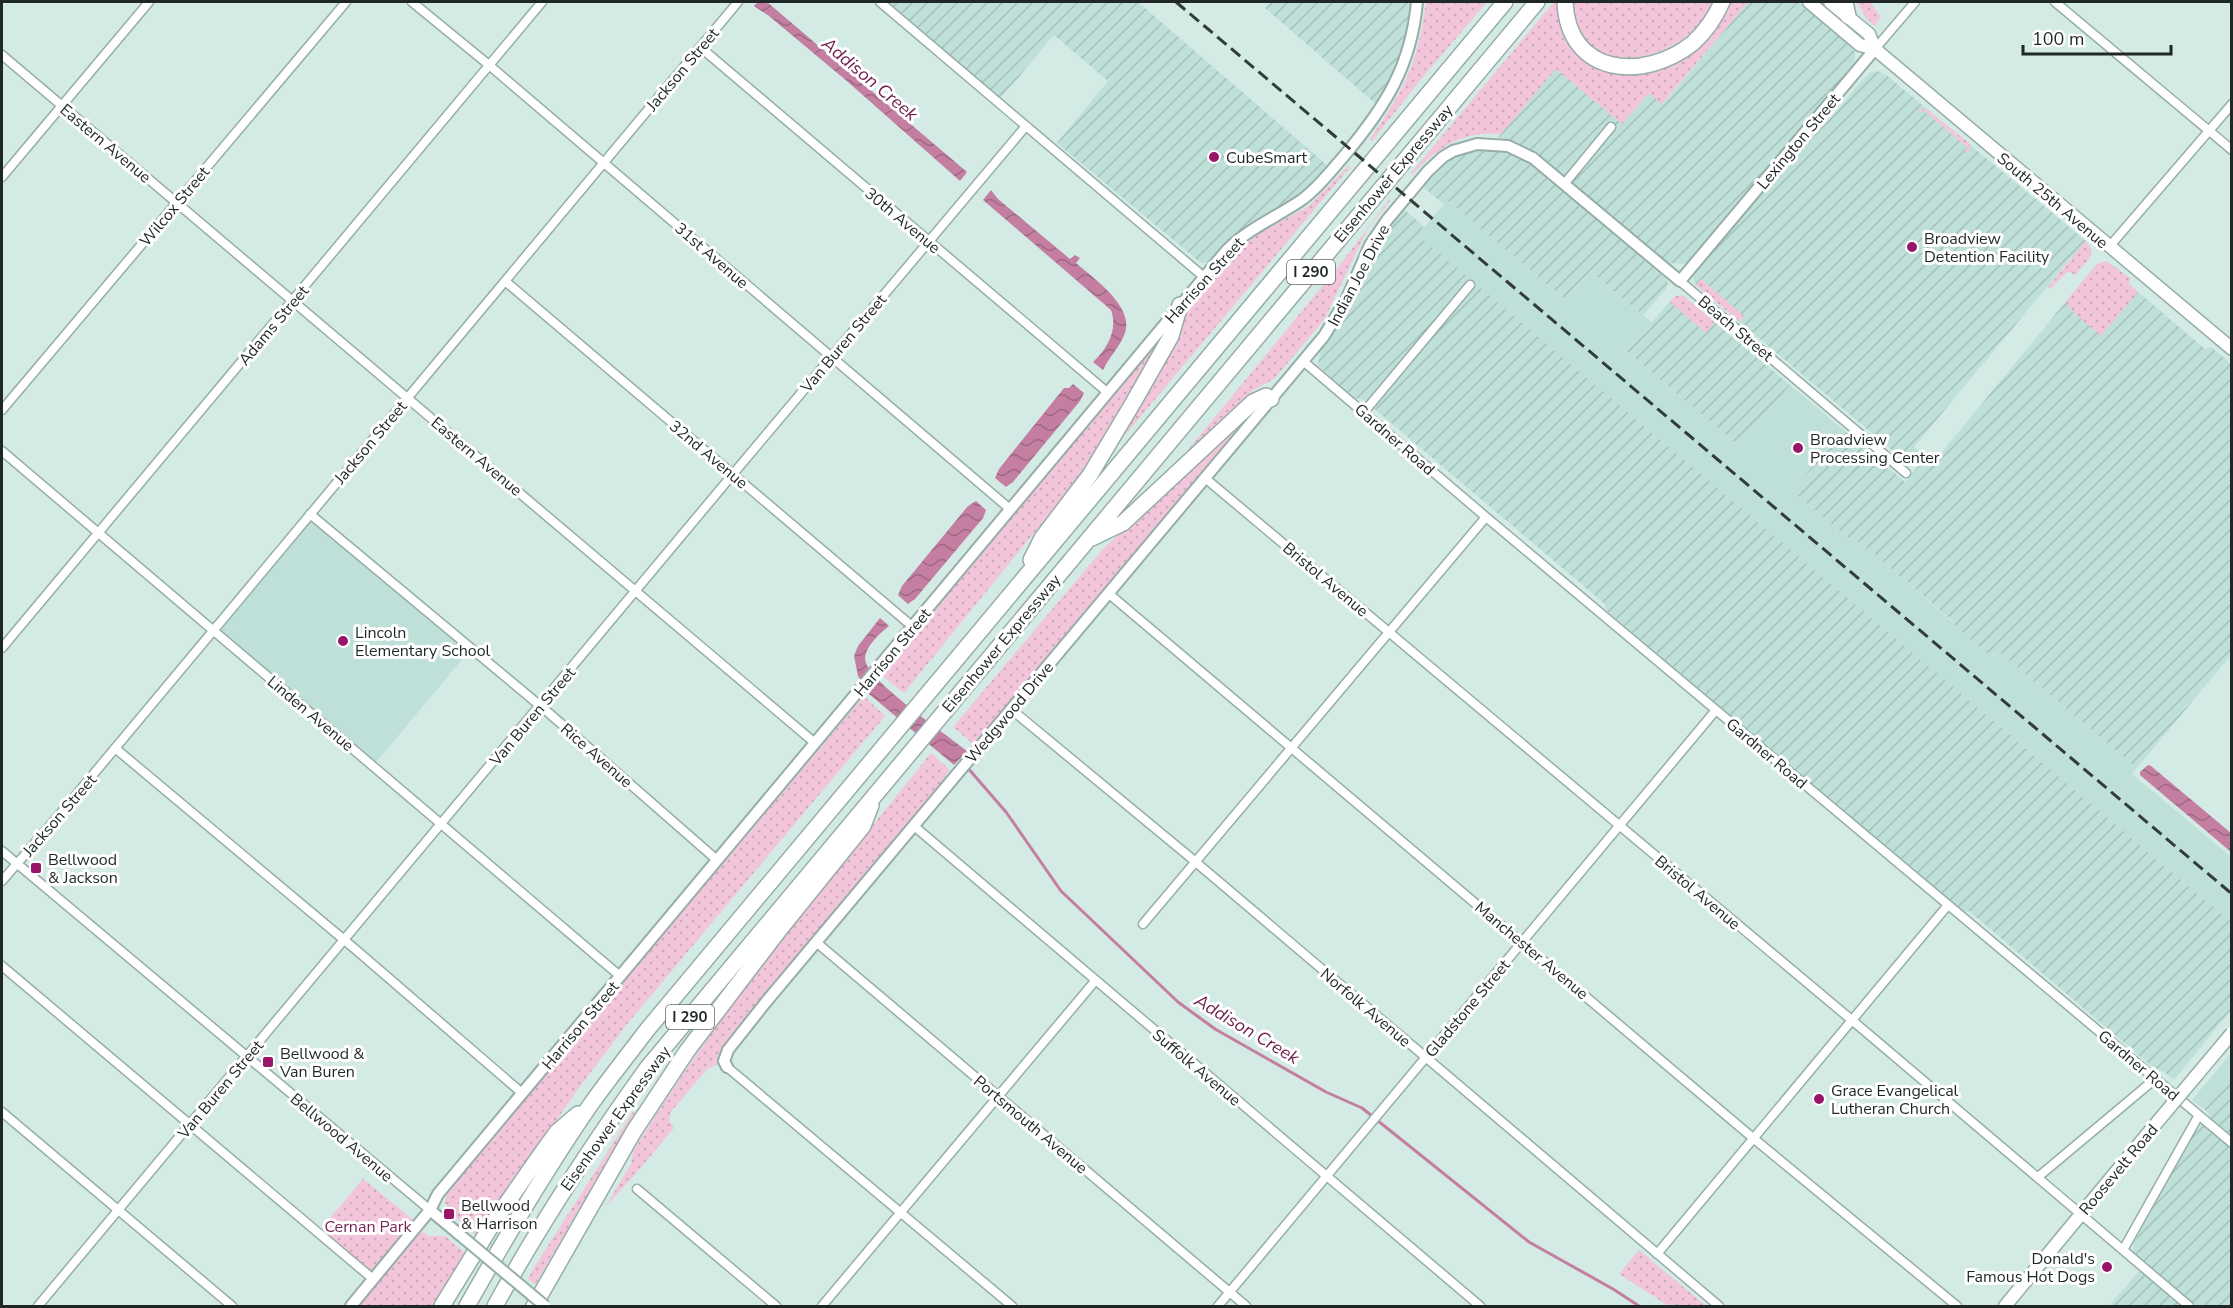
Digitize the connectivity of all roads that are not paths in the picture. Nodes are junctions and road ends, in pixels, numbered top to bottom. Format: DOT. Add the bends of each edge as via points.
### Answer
graph roads {
  1 [pos="148,2"];
  2 [pos="346,2"];
  3 [pos="412,2"];
  4 [pos="542,2"];
  5 [pos="738,2"];
  6 [pos="880,2"];
  7 [pos="1417,2"];
  8 [pos="1506,2"];
  9 [pos="1537,2"];
  10 [pos="1565,2"];
  11 [pos="1722,2"];
  12 [pos="1809,2"];
  13 [pos="1830,2"];
  14 [pos="1915,2"];
  15 [pos="2055,2"];
  16 [pos="1846,9"];
  17 [pos="700,47"];
  18 [pos="1875,50"];
  19 [pos="2,55"];
  20 [pos="489,65"];
  21 [pos="2232,104"];
  22 [pos="61,106"];
  23 [pos="1026,126"];
  24 [pos="1611,128"];
  25 [pos="2209,130"];
  26 [pos="2232,150"];
  27 [pos="603,162"];
  28 [pos="2,177"];
  29 [pos="1565,183"];
  30 [pos="177,203"];
  31 [pos="928,242"];
  32 [pos="2109,247"];
  33 [pos="1204,277"];
  34 [pos="505,281"];
  35 [pos="1680,281"];
  36 [pos="1470,285"];
  37 [pos="293,300"];
  38 [pos="1179,305"];
  39 [pos="2232,349"];
  40 [pos="832,357"];
  41 [pos="1303,361"];
  42 [pos="1107,393"];
  43 [pos="408,397"];
  44 [pos="1271,399"];
  45 [pos="2,410"];
  46 [pos="1364,412"];
  47 [pos="2,451"];
  48 [pos="1906,473"];
  49 [pos="733,474"];
  50 [pos="1205,478"];
  51 [pos="1011,509"];
  52 [pos="310,514"];
  53 [pos="1486,517"];
  54 [pos="98,533"];
  55 [pos="1084,542"];
  56 [pos="1021,581"];
  57 [pos="636,591"];
  58 [pos="1108,593"];
  59 [pos="913,627"];
  60 [pos="213,631"];
  61 [pos="1389,631"];
  62 [pos="2,648"];
  63 [pos="541,706"];
  64 [pos="1012,710"];
  65 [pos="1716,710"];
  66 [pos="815,743"];
  67 [pos="1292,747"];
  68 [pos="115,748"];
  69 [pos="875,794"];
  70 [pos="442,824"];
  71 [pos="914,826"];
  72 [pos="1619,826"];
  73 [pos="2,851"];
  74 [pos="717,860"];
  75 [pos="1196,862"];
  76 [pos="17,864"];
  77 [pos="2,881"];
  78 [pos="1948,905"];
  79 [pos="1143,924"];
  80 [pos="345,940"];
  81 [pos="816,942"];
  82 [pos="1522,942"];
  83 [pos="2,966"];
  84 [pos="620,976"];
  85 [pos="1095,981"];
  86 [pos="1851,1020"];
  87 [pos="2232,1032"];
  88 [pos="247,1057"];
  89 [pos="1426,1058"];
  90 [pos="727,1067"];
  91 [pos="2155,1078"];
  92 [pos="522,1093"];
  93 [pos="998,1097"];
  94 [pos="592,1103"];
  95 [pos="2,1114"];
  96 [pos="2199,1115"];
  97 [pos="190,1126"];
  98 [pos="1753,1138"];
  99 [pos="2232,1143"];
  100 [pos="1327,1176"];
  101 [pos="2038,1177"];
  102 [pos="637,1189"];
  103 [pos="119,1210"];
  104 [pos="430,1210"];
  105 [pos="901,1213"];
  106 [pos="2081,1214"];
  107 [pos="2123,1250"];
  108 [pos="1657,1254"];
  109 [pos="373,1279"];
  110 [pos="1230,1293"];
  111 [pos="38,1306"];
  112 [pos="232,1306"];
  113 [pos="351,1306"];
  114 [pos="442,1306"];
  115 [pos="467,1306"];
  116 [pos="495,1306"];
  117 [pos="534,1306"];
  118 [pos="545,1306"];
  119 [pos="776,1306"];
  120 [pos="822,1306"];
  121 [pos="1012,1306"];
  122 [pos="1218,1306"];
  123 [pos="1246,1306"];
  124 [pos="1480,1306"];
  125 [pos="1719,1306"];
  126 [pos="1957,1306"];
  127 [pos="2005,1306"];
  128 [pos="2189,1306"];
  1 -- 22 [label="street"];
  2 -- 30 [label="street, Wilcox Street"];
  3 -- 20 [label="street, 31st Avenue"];
  4 -- 20 [label="street, Adams Street"];
  5 -- 17 [label="street, Jackson Street"];
  6 -- 23 [label="street"];
  7 -- 33 [label="street, Harrison Street" via="1408,52 1394,87 1375,118 1315,189 1239,238"];
  8 -- 56 [label="highway, Eisenhower Expressway / I 290"];
  9 -- 55 [label="highway, Eisenhower Expressway / I 290"];
  10 -- 11 [label="highway" via="1571,34 1578,44 1595,59 1620,67 1649,64 1679,53 1706,29"];
  12 -- 18 [label="main road, South 25th Avenue" via="1860,45"];
  13 -- 16 [label="main road, South 25th Avenue"];
  14 -- 18 [label="street, Lexington Street"];
  15 -- 25 [label="street"];
  16 -- 18 [label="main road, South 25th Avenue" via="1869,34"];
  17 -- 27 [label="street, Jackson Street"];
  17 -- 31 [label="street, 30th Avenue"];
  18 -- 32 [label="main road, South 25th Avenue"];
  18 -- 35 [label="street, Lexington Street"];
  19 -- 22 [label="street, Eastern Avenue"];
  20 -- 27 [label="street, 31st Avenue"];
  20 -- 37 [label="street, Adams Street"];
  21 -- 25 [label="street"];
  22 -- 28 [label="street"];
  22 -- 30 [label="street, Eastern Avenue"];
  23 -- 31 [label="street, Van Buren Street"];
  23 -- 33 [label="street"];
  24 -- 29 [label="street"];
  25 -- 26 [label="street"];
  25 -- 32 [label="street"];
  27 -- 34 [label="street, Jackson Street"];
  27 -- 40 [label="street, 31st Avenue"];
  29 -- 35 [label="street, Beach Street"];
  29 -- 41 [label="street, Indian Joe Drive" via="1525,153 1508,146 1477,144 1443,157 1378,231 1337,316"];
  30 -- 37 [label="street, Eastern Avenue"];
  30 -- 45 [label="street, Wilcox Street"];
  31 -- 40 [label="street, Van Buren Street"];
  31 -- 42 [label="street, 30th Avenue"];
  32 -- 39 [label="main road, South 25th Avenue"];
  33 -- 38 [label="street, Harrison Street"];
  34 -- 43 [label="street, Jackson Street"];
  34 -- 49 [label="street, 32nd Avenue"];
  35 -- 48 [label="street, Beach Street"];
  36 -- 46 [label="street"];
  37 -- 43 [label="street, Eastern Avenue"];
  37 -- 54 [label="street, Adams Street"];
  38 -- 42 [label="street, Harrison Street"];
  38 -- 56 [label="highway" via="1171,336 1090,475 1042,538"];
  40 -- 49 [label="street, Van Buren Street"];
  40 -- 51 [label="street, 31st Avenue"];
  41 -- 44 [label="street, Wedgwood Drive"];
  41 -- 46 [label="street, Gardner Road"];
  42 -- 51 [label="street, Harrison Street"];
  43 -- 52 [label="street, Jackson Street"];
  43 -- 57 [label="street, Eastern Avenue"];
  44 -- 50 [label="street, Wedgwood Drive"];
  44 -- 55 [label="highway" via="1266,396 1253,402 1123,523"];
  46 -- 53 [label="street, Gardner Road"];
  47 -- 54 [label="street, Linden Avenue"];
  49 -- 57 [label="street, Van Buren Street"];
  49 -- 59 [label="street, 32nd Avenue"];
  50 -- 58 [label="street, Wedgwood Drive"];
  50 -- 61 [label="street, Bristol Avenue"];
  51 -- 59 [label="street, Harrison Street"];
  52 -- 60 [label="street, Jackson Street"];
  52 -- 63 [label="street, Rice Avenue"];
  53 -- 61 [label="street"];
  53 -- 65 [label="street, Gardner Road"];
  54 -- 60 [label="street, Linden Avenue"];
  54 -- 62 [label="street, Adams Street"];
  55 -- 69 [label="highway, Eisenhower Expressway / I 290"];
  56 -- 94 [label="highway, Eisenhower Expressway / I 290" via="646,1030"];
  57 -- 63 [label="street, Van Buren Street"];
  57 -- 66 [label="street, Eastern Avenue"];
  58 -- 64 [label="street, Wedgwood Drive"];
  58 -- 67 [label="street, Manchester Avenue"];
  59 -- 66 [label="street, Harrison Street"];
  60 -- 68 [label="street, Jackson Street"];
  60 -- 70 [label="street, Linden Avenue"];
  61 -- 67 [label="street"];
  61 -- 72 [label="street, Bristol Avenue"];
  63 -- 70 [label="street, Van Buren Street"];
  63 -- 74 [label="street, Rice Avenue"];
  64 -- 71 [label="street, Wedgwood Drive"];
  64 -- 75 [label="street, Norfolk Avenue"];
  65 -- 72 [label="street, Gladstone Street"];
  65 -- 78 [label="street, Gardner Road"];
  66 -- 74 [label="street, Harrison Street"];
  67 -- 75 [label="street"];
  67 -- 82 [label="street, Manchester Avenue"];
  68 -- 76 [label="street, Jackson Street"];
  68 -- 80 [label="street"];
  69 -- 116 [label="highway, Eisenhower Expressway / I 290" via="648,1067 590,1147"];
  69 -- 117 [label="highway" via="863,826 773,938 634,1131"];
  70 -- 80 [label="street, Van Buren Street"];
  70 -- 84 [label="street, Linden Avenue"];
  71 -- 81 [label="street, Wedgwood Drive"];
  71 -- 85 [label="street, Suffolk Avenue"];
  72 -- 82 [label="street, Gladstone Street"];
  72 -- 86 [label="street, Bristol Avenue"];
  73 -- 76 [label="street, Bellwood Avenue"];
  74 -- 84 [label="street, Harrison Street"];
  75 -- 79 [label="street"];
  75 -- 89 [label="street, Norfolk Avenue"];
  76 -- 77 [label="street, Jackson Street"];
  76 -- 88 [label="street, Bellwood Avenue"];
  78 -- 86 [label="street"];
  78 -- 91 [label="street, Gardner Road"];
  80 -- 88 [label="street, Van Buren Street"];
  80 -- 92 [label="street"];
  81 -- 90 [label="street, Wedgwood Drive" via="728,1050 724,1061"];
  81 -- 93 [label="street, Portsmouth Avenue"];
  82 -- 89 [label="street, Gladstone Street"];
  82 -- 98 [label="street, Manchester Avenue"];
  83 -- 97 [label="street"];
  84 -- 92 [label="street, Harrison Street"];
  85 -- 93 [label="street"];
  85 -- 100 [label="street, Suffolk Avenue"];
  86 -- 98 [label="street"];
  86 -- 101 [label="street, Bristol Avenue"];
  87 -- 106 [label="main road, Roosevelt Road, bridge"];
  88 -- 97 [label="street, Van Buren Street"];
  88 -- 104 [label="street, Bellwood Avenue"];
  89 -- 100 [label="street, Gladstone Street"];
  89 -- 108 [label="street, Norfolk Avenue"];
  90 -- 105 [label="street"];
  91 -- 96 [label="street, Gardner Road"];
  91 -- 101 [label="street"];
  92 -- 104 [label="street, Harrison Street" via="438,1194"];
  93 -- 105 [label="street"];
  93 -- 110 [label="street, Portsmouth Avenue"];
  94 -- 114 [label="highway" via="557,1132 493,1223"];
  94 -- 115 [label="highway, Eisenhower Expressway / I 290"];
  95 -- 103 [label="street"];
  96 -- 99 [label="street, Gardner Road"];
  96 -- 107 [label="street"];
  97 -- 103 [label="street, Van Buren Street"];
  97 -- 109 [label="street"];
  98 -- 108 [label="street"];
  98 -- 126 [label="street, Manchester Avenue"];
  100 -- 110 [label="street, Gladstone Street"];
  100 -- 124 [label="street, Suffolk Avenue"];
  101 -- 106 [label="street, Bristol Avenue"];
  102 -- 119 [label="street"];
  103 -- 111 [label="street, Van Buren Street"];
  103 -- 112 [label="street"];
  104 -- 109 [label="street, Harrison Street"];
  104 -- 118 [label="street, Bellwood Avenue, bridge"];
  105 -- 120 [label="street"];
  105 -- 121 [label="street"];
  106 -- 107 [label="street, Bristol Avenue"];
  106 -- 127 [label="main road, Roosevelt Road"];
  107 -- 128 [label="street, Bristol Avenue"];
  108 -- 125 [label="street, Norfolk Avenue"];
  109 -- 113 [label="street, Harrison Street"];
  110 -- 122 [label="street, Gladstone Street"];
  110 -- 123 [label="street, Portsmouth Avenue"];
}
